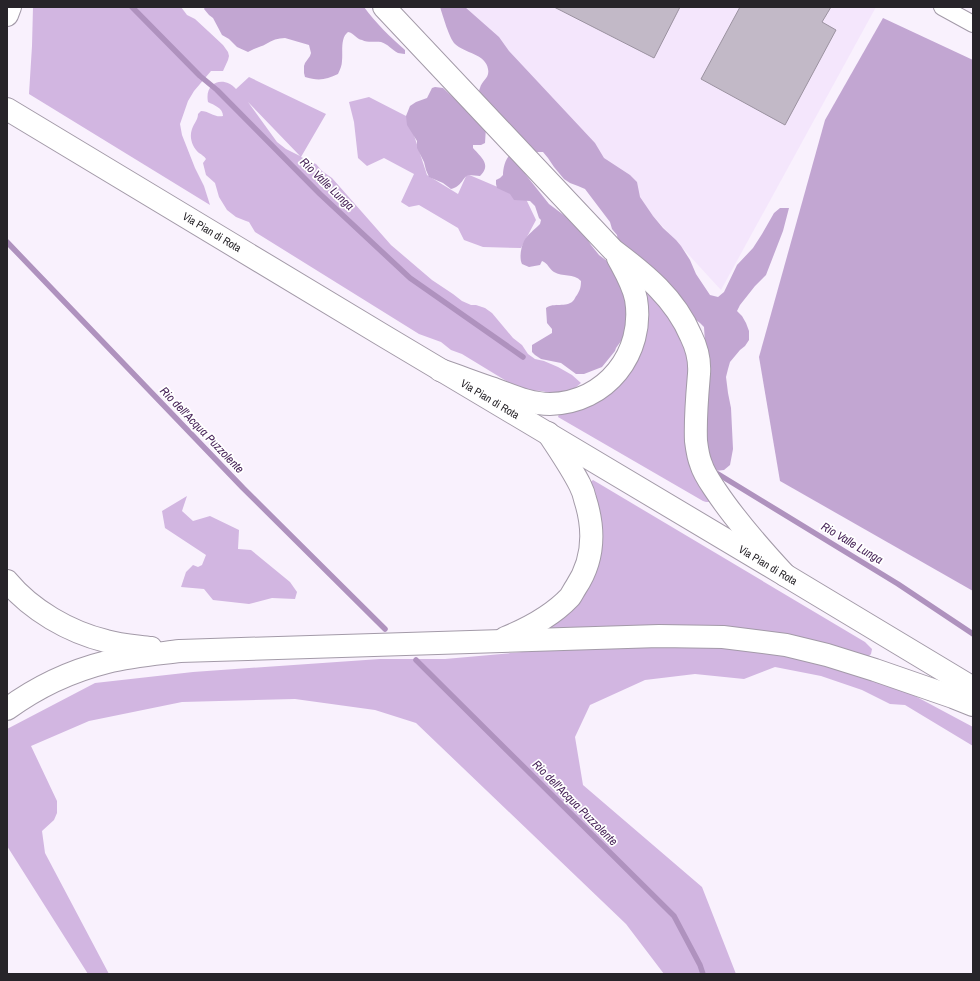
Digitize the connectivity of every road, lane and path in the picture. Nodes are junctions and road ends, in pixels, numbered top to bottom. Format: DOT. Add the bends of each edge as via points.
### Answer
graph roads {
  1 [pos="8,7"];
  2 [pos="384,7"];
  3 [pos="942,7"];
  4 [pos="7,15"];
  5 [pos="973,24"];
  6 [pos="7,109"];
  7 [pos="613,250"];
  8 [pos="440,370"];
  9 [pos="548,433"];
  10 [pos="785,575"];
  11 [pos="7,581"];
  12 [pos="498,641"];
  13 [pos="180,651"];
  14 [pos="973,688"];
  15 [pos="973,706"];
  16 [pos="7,709"];
  1 -- 4 [label="main road"];
  2 -- 7 [label="main road"];
  3 -- 5 [label="street"];
  6 -- 8 [label="main road, Via Pian di Rota"];
  7 -- 8 [label="main road" via="632,286 636,298 637,320 636,332 624,364 602,386 570,401 541,403 527,401"];
  7 -- 10 [label="main road" via="657,286 687,326 699,358 696,430 700,464 721,499 743,528"];
  8 -- 9 [label="main road, Via Pian di Rota"];
  9 -- 10 [label="main road, Via Pian di Rota"];
  9 -- 12 [label="main road" via="581,486 587,504 592,535 587,566 570,597 558,608 524,630"];
  10 -- 14 [label="main road, Via Pian di Rota"];
  11 -- 13 [label="main road" via="44,614 80,632 106,641"];
  12 -- 13 [label="main road"];
  12 -- 15 [label="main road" via="659,636 723,637 786,645 875,670 953,696"];
  13 -- 16 [label="main road" via="120,659 72,673 24,697"];
}
